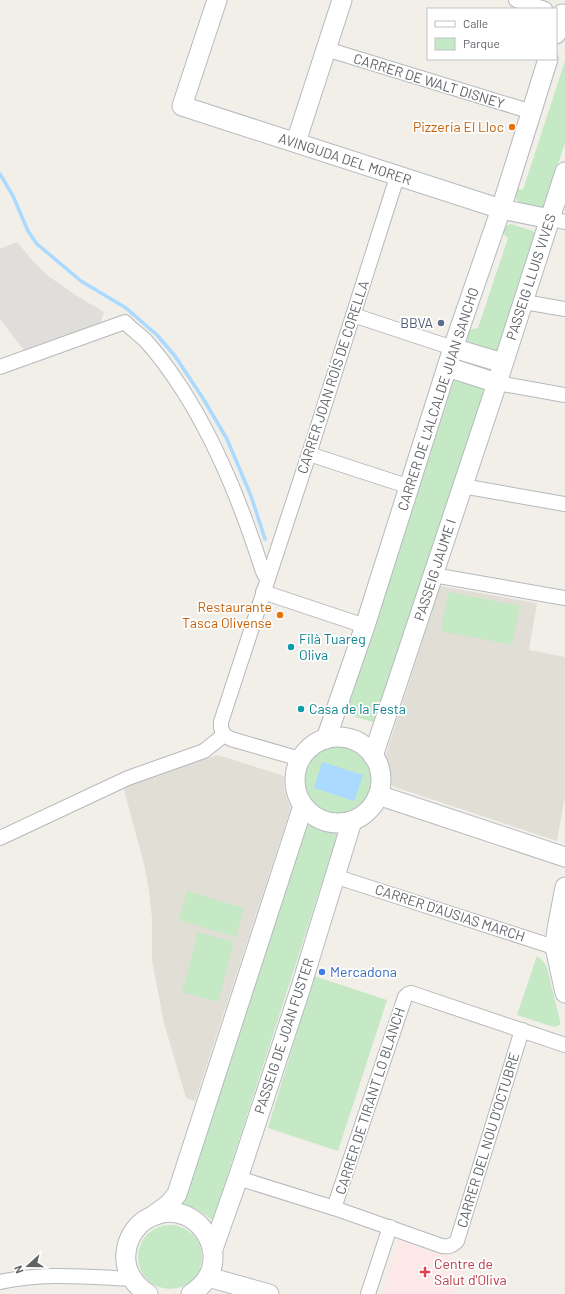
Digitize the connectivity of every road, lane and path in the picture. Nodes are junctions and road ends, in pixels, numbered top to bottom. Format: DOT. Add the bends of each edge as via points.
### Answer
graph roads {
  1 [pos="217,0"];
  2 [pos="342,0"];
  3 [pos="516,0"];
  4 [pos="550,8"];
  5 [pos="558,10"];
  6 [pos="557,22"];
  7 [pos="326,49"];
  8 [pos="548,60"];
  9 [pos="532,112"];
  10 [pos="296,142"];
  11 [pos="565,172"];
  12 [pos="397,177"];
  13 [pos="501,209"];
  14 [pos="557,220"];
  15 [pos="524,302"];
  16 [pos="565,309"];
  17 [pos="354,315"];
  18 [pos="453,348"];
  19 [pos="504,363"];
  20 [pos="0,367"];
  21 [pos="447,367"];
  22 [pos="497,383"];
  23 [pos="565,395"];
  24 [pos="309,454"];
  25 [pos="462,486"];
  26 [pos="410,487"];
  27 [pos="565,504"];
  28 [pos="433,575"];
  29 [pos="268,578"];
  30 [pos="264,592"];
  31 [pos="565,598"];
  32 [pos="365,626"];
  33 [pos="224,735"];
  34 [pos="326,739"];
  35 [pos="373,756"];
  36 [pos="300,759"];
  37 [pos="378,795"];
  38 [pos="303,806"];
  39 [pos="352,821"];
  40 [pos="0,838"];
  41 [pos="565,857"];
  42 [pos="334,876"];
  43 [pos="565,887"];
  44 [pos="560,949"];
  45 [pos="565,993"];
  46 [pos="522,1030"];
  47 [pos="565,1045"];
  48 [pos="238,1178"];
  49 [pos="334,1208"];
  50 [pos="154,1215"];
  51 [pos="390,1227"];
  52 [pos="212,1249"];
  53 [pos="208,1277"];
  54 [pos="0,1282"];
  55 [pos="140,1289"];
  56 [pos="191,1294"];
  57 [pos="269,1294"];
  58 [pos="368,1294"];
  1 -- 10 [label="street, AVINGUDA DEL MORER" via="182,106"];
  2 -- 7 [label="street"];
  3 -- 4 [label="street"];
  5 -- 6 [label="street"];
  7 -- 9 [label="street, CARRER DE WALT DISNEY"];
  7 -- 10 [label="street"];
  8 -- 9 [label="street, CARRER DE L'ALCALDE JUAN SANCHO"];
  9 -- 13 [label="street, CARRER DE L'ALCALDE JUAN SANCHO"];
  10 -- 12 [label="street, AVINGUDA DEL MORER"];
  11 -- 14 [label="street, PASSEIG LLUIS VIVES"];
  12 -- 13 [label="street, AVINGUDA DEL MORER"];
  12 -- 17 [label="street, CARRER JOAN ROÍS DE CORELLA"];
  13 -- 14 [label="street, AVINGUDA DEL MORER"];
  13 -- 18 [label="street, CARRER DE L'ALCALDE JUAN SANCHO"];
  14 -- 15 [label="street, PASSEIG LLUIS VIVES"];
  15 -- 16 [label="street"];
  15 -- 19 [label="street, PASSEIG LLUIS VIVES"];
  17 -- 18 [label="street"];
  17 -- 24 [label="street, CARRER JOAN ROÍS DE CORELLA"];
  18 -- 19 [label="street"];
  18 -- 21 [label="street, CARRER DE L'ALCALDE JUAN SANCHO"];
  19 -- 22 [label="street, PASSEIG LLUIS VIVES"];
  20 -- 29 [label="street" via="125,322 159,356 211,438 236,496 264,574"];
  21 -- 22 [label="street"];
  21 -- 26 [label="street, CARRER DE L'ALCALDE JUAN SANCHO"];
  22 -- 23 [label="street"];
  22 -- 25 [label="street, PASSEIG JAUME I"];
  24 -- 26 [label="street"];
  24 -- 29 [label="street, CARRER JOAN ROÍS DE CORELLA"];
  25 -- 27 [label="street"];
  25 -- 28 [label="street, PASSEIG JAUME I"];
  26 -- 32 [label="street, CARRER DE L'ALCALDE JUAN SANCHO"];
  28 -- 31 [label="street"];
  28 -- 35 [label="street, PASSEIG JAUME I"];
  29 -- 30 [label="street, CARRER JOAN ROÍS DE CORELLA"];
  30 -- 32 [label="street"];
  30 -- 33 [label="street, CARRER JOAN ROÍS DE CORELLA" via="221,722"];
  32 -- 34 [label="street, CARRER DE L'ALCALDE JUAN SANCHO"];
  33 -- 36 [label="street" via="230,739"];
  33 -- 40 [label="street" via="204,751 128,778"];
  34 -- 35 [label="street" via="350,739 363,746"];
  34 -- 36 [label="street" via="308,749"];
  35 -- 37 [label="street" via="380,771"];
  36 -- 38 [label="street" via="295,783"];
  37 -- 39 [label="street" via="365,813"];
  37 -- 41 [label="street"];
  38 -- 39 [label="street" via="322,820 337,823"];
  38 -- 50 [label="street" via="177,1194 170,1204"];
  39 -- 42 [label="street, PASSEIG DE JOAN FUSTER"];
  42 -- 44 [label="street, CARRER D'AUSIAS MARCH"];
  42 -- 48 [label="street, PASSEIG DE JOAN FUSTER" via="300,990"];
  43 -- 44 [label="street" via="557,929"];
  44 -- 45 [label="street"];
  46 -- 47 [label="street"];
  46 -- 49 [label="street, CARRER DE TIRANT LO BLANCH" via="408,994"];
  46 -- 51 [label="street, CARRER DEL NOU D'OCTUBRE" via="456,1241 450,1246 442,1246"];
  48 -- 49 [label="street"];
  48 -- 52 [label="street, PASSEIG DE JOAN FUSTER"];
  49 -- 51 [label="street"];
  50 -- 52 [label="street" via="180,1213 191,1218 209,1237"];
  50 -- 55 [label="street" via="134,1230 125,1254 127,1267"];
  51 -- 58 [label="street"];
  52 -- 53 [label="street" via="212,1268"];
  53 -- 56 [label="street" via="200,1288"];
  53 -- 57 [label="street"];
  54 -- 55 [label="street" via="61,1276"];
}
